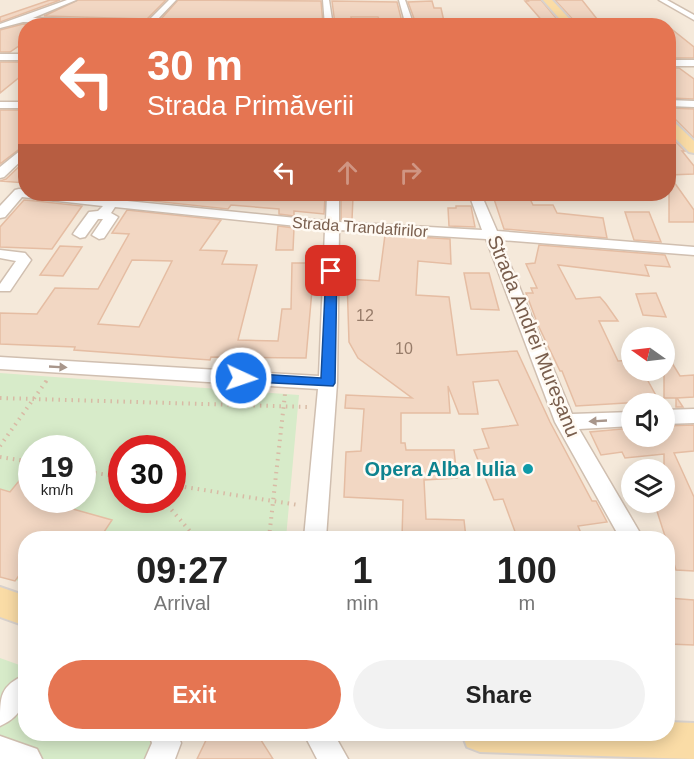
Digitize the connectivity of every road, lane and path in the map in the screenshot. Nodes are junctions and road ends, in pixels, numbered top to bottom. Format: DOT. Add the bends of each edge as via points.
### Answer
graph roads {
  1 [pos="73,0"];
  2 [pos="173,0"];
  3 [pos="326,0"];
  4 [pos="402,0"];
  5 [pos="547,0"];
  6 [pos="662,0"];
  7 [pos="26,18"];
  8 [pos="154,18"];
  9 [pos="328,18"];
  10 [pos="408,18"];
  11 [pos="564,18"];
  12 [pos="694,18"];
  13 [pos="18,21"];
  14 [pos="3,26"];
  15 [pos="0,57"];
  16 [pos="18,57"];
  17 [pos="676,63"];
  18 [pos="694,63"];
  19 [pos="676,103"];
  20 [pos="694,104"];
  21 [pos="0,105"];
  22 [pos="18,105"];
  23 [pos="676,132"];
  24 [pos="694,149"];
  25 [pos="18,157"];
  26 [pos="0,174"];
  27 [pos="0,191"];
  28 [pos="18,192"];
  29 [pos="18,198"];
  30 [pos="94,201"];
  31 [pos="333,201"];
  32 [pos="478,201"];
  33 [pos="112,203"];
  34 [pos="0,214"];
  35 [pos="102,215"];
  36 [pos="333,226"];
  37 [pos="80,234"];
  38 [pos="99,235"];
  39 [pos="493,235"];
  40 [pos="694,251"];
  41 [pos="0,254"];
  42 [pos="5,288"];
  43 [pos="0,363"];
  44 [pos="57,367"];
  45 [pos="287,381"];
  46 [pos="328,383"];
  47 [pos="0,398"];
  48 [pos="34,399"];
  49 [pos="284,406"];
  50 [pos="326,407"];
  51 [pos="694,416"];
  52 [pos="675,417"];
  53 [pos="621,419"];
  54 [pos="565,422"];
  55 [pos="0,446"];
  56 [pos="0,457"];
  57 [pos="18,460"];
  58 [pos="186,487"];
  59 [pos="273,501"];
  60 [pos="317,509"];
  61 [pos="174,513"];
  62 [pos="190,531"];
  63 [pos="270,531"];
  64 [pos="315,531"];
  65 [pos="628,531"];
  66 [pos="0,602"];
  67 [pos="18,608"];
  68 [pos="18,692"];
  69 [pos="0,712"];
  70 [pos="675,740"];
  71 [pos="166,741"];
  72 [pos="322,741"];
  73 [pos="694,741"];
  74 [pos="0,750"];
  75 [pos="27,759"];
  76 [pos="160,759"];
  77 [pos="333,759"];
  1 -- 7 [label="street"];
  2 -- 8 [label="street"];
  3 -- 9 [label="street"];
  4 -- 10 [label="street"];
  5 -- 11 [label="main road"];
  6 -- 12 [label="street"];
  13 -- 14 [label="street"];
  15 -- 16 [label="street"];
  17 -- 18 [label="street"];
  19 -- 20 [label="street"];
  21 -- 22 [label="street"];
  23 -- 24 [label="main road"];
  25 -- 26 [label="street"];
  27 -- 28 [label="street, Strada Trandafirilor"];
  29 -- 34 [label="street"];
  30 -- 33 [label="street, Strada Trandafirilor"];
  31 -- 36 [label="street"];
  32 -- 39 [label="street, Strada Andrei Mureșanu"];
  33 -- 35 [label="street"];
  33 -- 36 [label="street, Strada Trandafirilor"];
  35 -- 37 [label="street" via="94,215"];
  35 -- 38 [label="street" via="111,217"];
  36 -- 39 [label="street, Strada Trandafirilor"];
  36 -- 46 [label="street"];
  39 -- 40 [label="street, Strada Trandafirilor"];
  39 -- 54 [label="street, Strada Andrei Mureșanu"];
  41 -- 42 [label="street" via="24,260"];
  43 -- 44 [label="street"];
  44 -- 45 [label="street, one-way"];
  44 -- 48 [label="path"];
  45 -- 46 [label="street"];
  45 -- 49 [label="path"];
  46 -- 50 [label="street"];
  47 -- 48 [label="path"];
  48 -- 49 [label="path"];
  48 -- 55 [label="path"];
  49 -- 50 [label="path"];
  49 -- 59 [label="path"];
  50 -- 60 [label="street"];
  51 -- 52 [label="street"];
  53 -- 54 [label="street, one-way"];
  54 -- 65 [label="street, Strada Andrei Mureșanu"];
  56 -- 57 [label="path"];
  58 -- 59 [label="path"];
  59 -- 60 [label="path"];
  59 -- 63 [label="path"];
  60 -- 64 [label="street"];
  61 -- 62 [label="path"];
  66 -- 67 [label="main road"];
  68 -- 69 [label="street"];
  70 -- 73 [label="main road"];
  71 -- 76 [label="street"];
  72 -- 77 [label="street"];
  74 -- 75 [label="street"];
}
